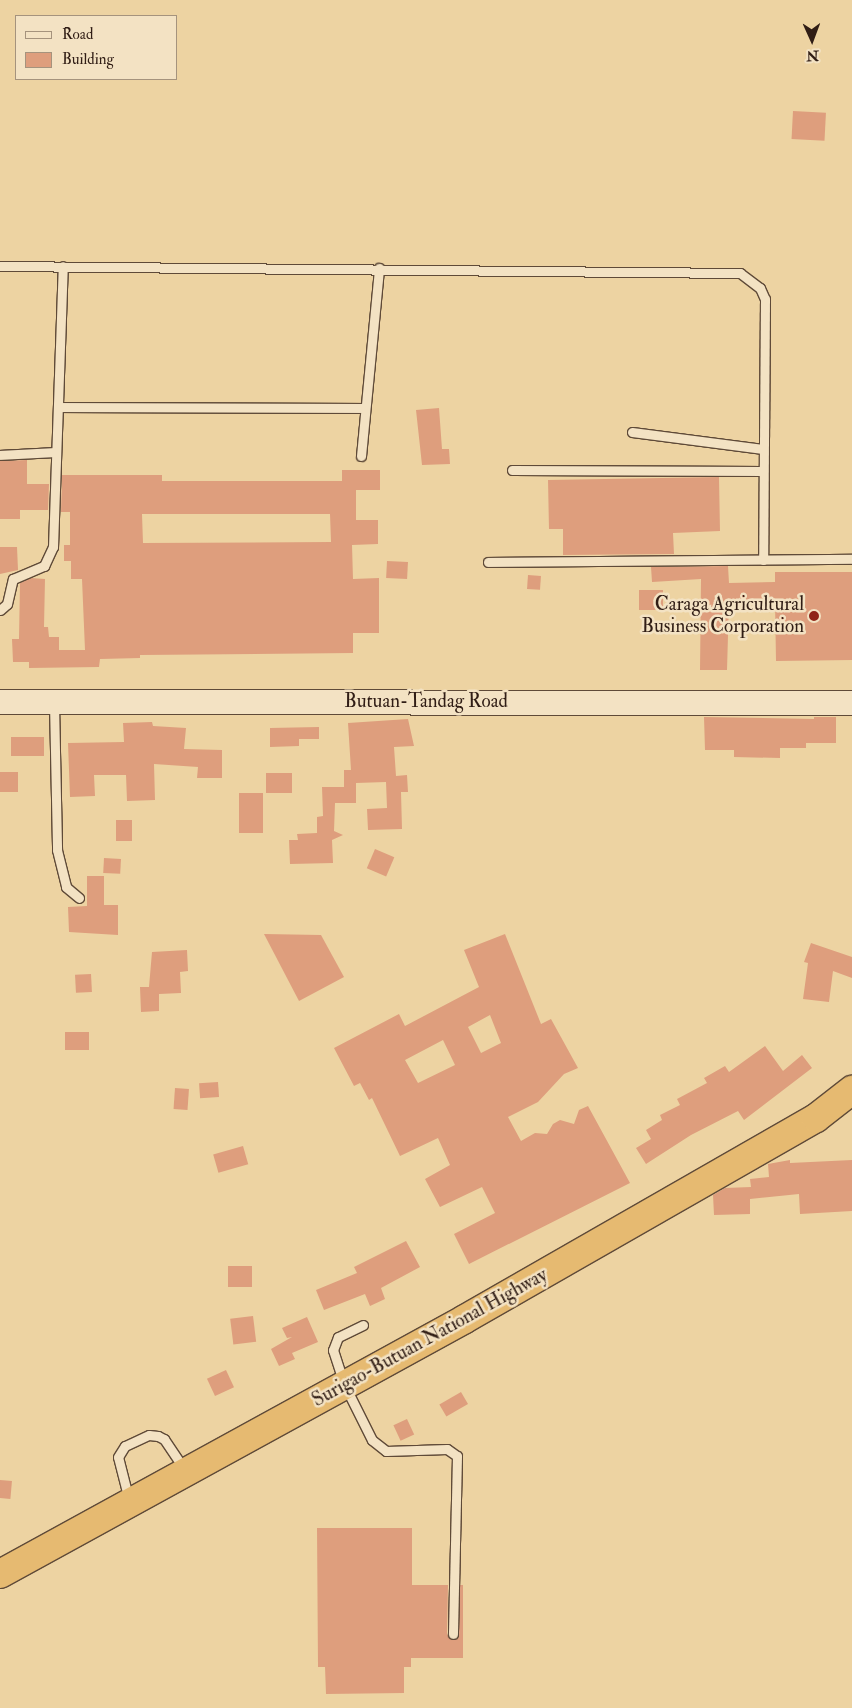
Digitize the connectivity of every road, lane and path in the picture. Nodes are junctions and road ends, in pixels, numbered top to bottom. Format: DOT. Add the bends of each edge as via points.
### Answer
graph roads {
  1 [pos="0,266"];
  2 [pos="63,266"];
  3 [pos="379,268"];
  4 [pos="58,407"];
  5 [pos="365,408"];
  6 [pos="632,432"];
  7 [pos="763,449"];
  8 [pos="56,452"];
  9 [pos="0,455"];
  10 [pos="360,456"];
  11 [pos="512,470"];
  12 [pos="764,471"];
  13 [pos="852,559"];
  14 [pos="763,560"];
  15 [pos="488,562"];
  16 [pos="0,610"];
  17 [pos="0,702"];
  18 [pos="54,702"];
  19 [pos="852,703"];
  20 [pos="79,898"];
  21 [pos="852,1090"];
  22 [pos="363,1325"];
  23 [pos="345,1386"];
  24 [pos="186,1472"];
  25 [pos="130,1501"];
  26 [pos="0,1564"];
  27 [pos="0,1574"];
  28 [pos="453,1634"];
  1 -- 2 [label="lane"];
  2 -- 3 [label="lane"];
  2 -- 4 [label="lane"];
  3 -- 5 [label="lane"];
  3 -- 7 [label="lane" via="740,273 760,288 765,299"];
  4 -- 5 [label="lane"];
  4 -- 8 [label="lane"];
  5 -- 10 [label="lane"];
  6 -- 7 [label="lane"];
  7 -- 12 [label="lane"];
  8 -- 9 [label="lane"];
  8 -- 16 [label="lane" via="53,547 49,559 44,566 13,579 7,604"];
  11 -- 12 [label="lane"];
  12 -- 14 [label="lane"];
  13 -- 14 [label="lane"];
  14 -- 15 [label="lane"];
  17 -- 18 [label="main road, Butuan-Tandag Road"];
  18 -- 19 [label="main road, Butuan-Tandag Road"];
  18 -- 20 [label="lane" via="57,850 66,887"];
  21 -- 23 [label="highway, Surigao-Butuan National Highway" via="816,1118"];
  22 -- 23 [label="lane" via="338,1337 334,1343"];
  23 -- 24 [label="highway, Surigao-Butuan National Highway"];
  23 -- 28 [label="lane" via="377,1447 386,1451 447,1449 457,1456"];
  24 -- 25 [label="highway, Surigao-Butuan National Highway"];
  24 -- 25 [label="lane" via="164,1439 158,1436 149,1435 125,1446 118,1457"];
  25 -- 27 [label="highway, Surigao-Butuan National Highway"];
  26 -- 27 [label="lane"];
}
